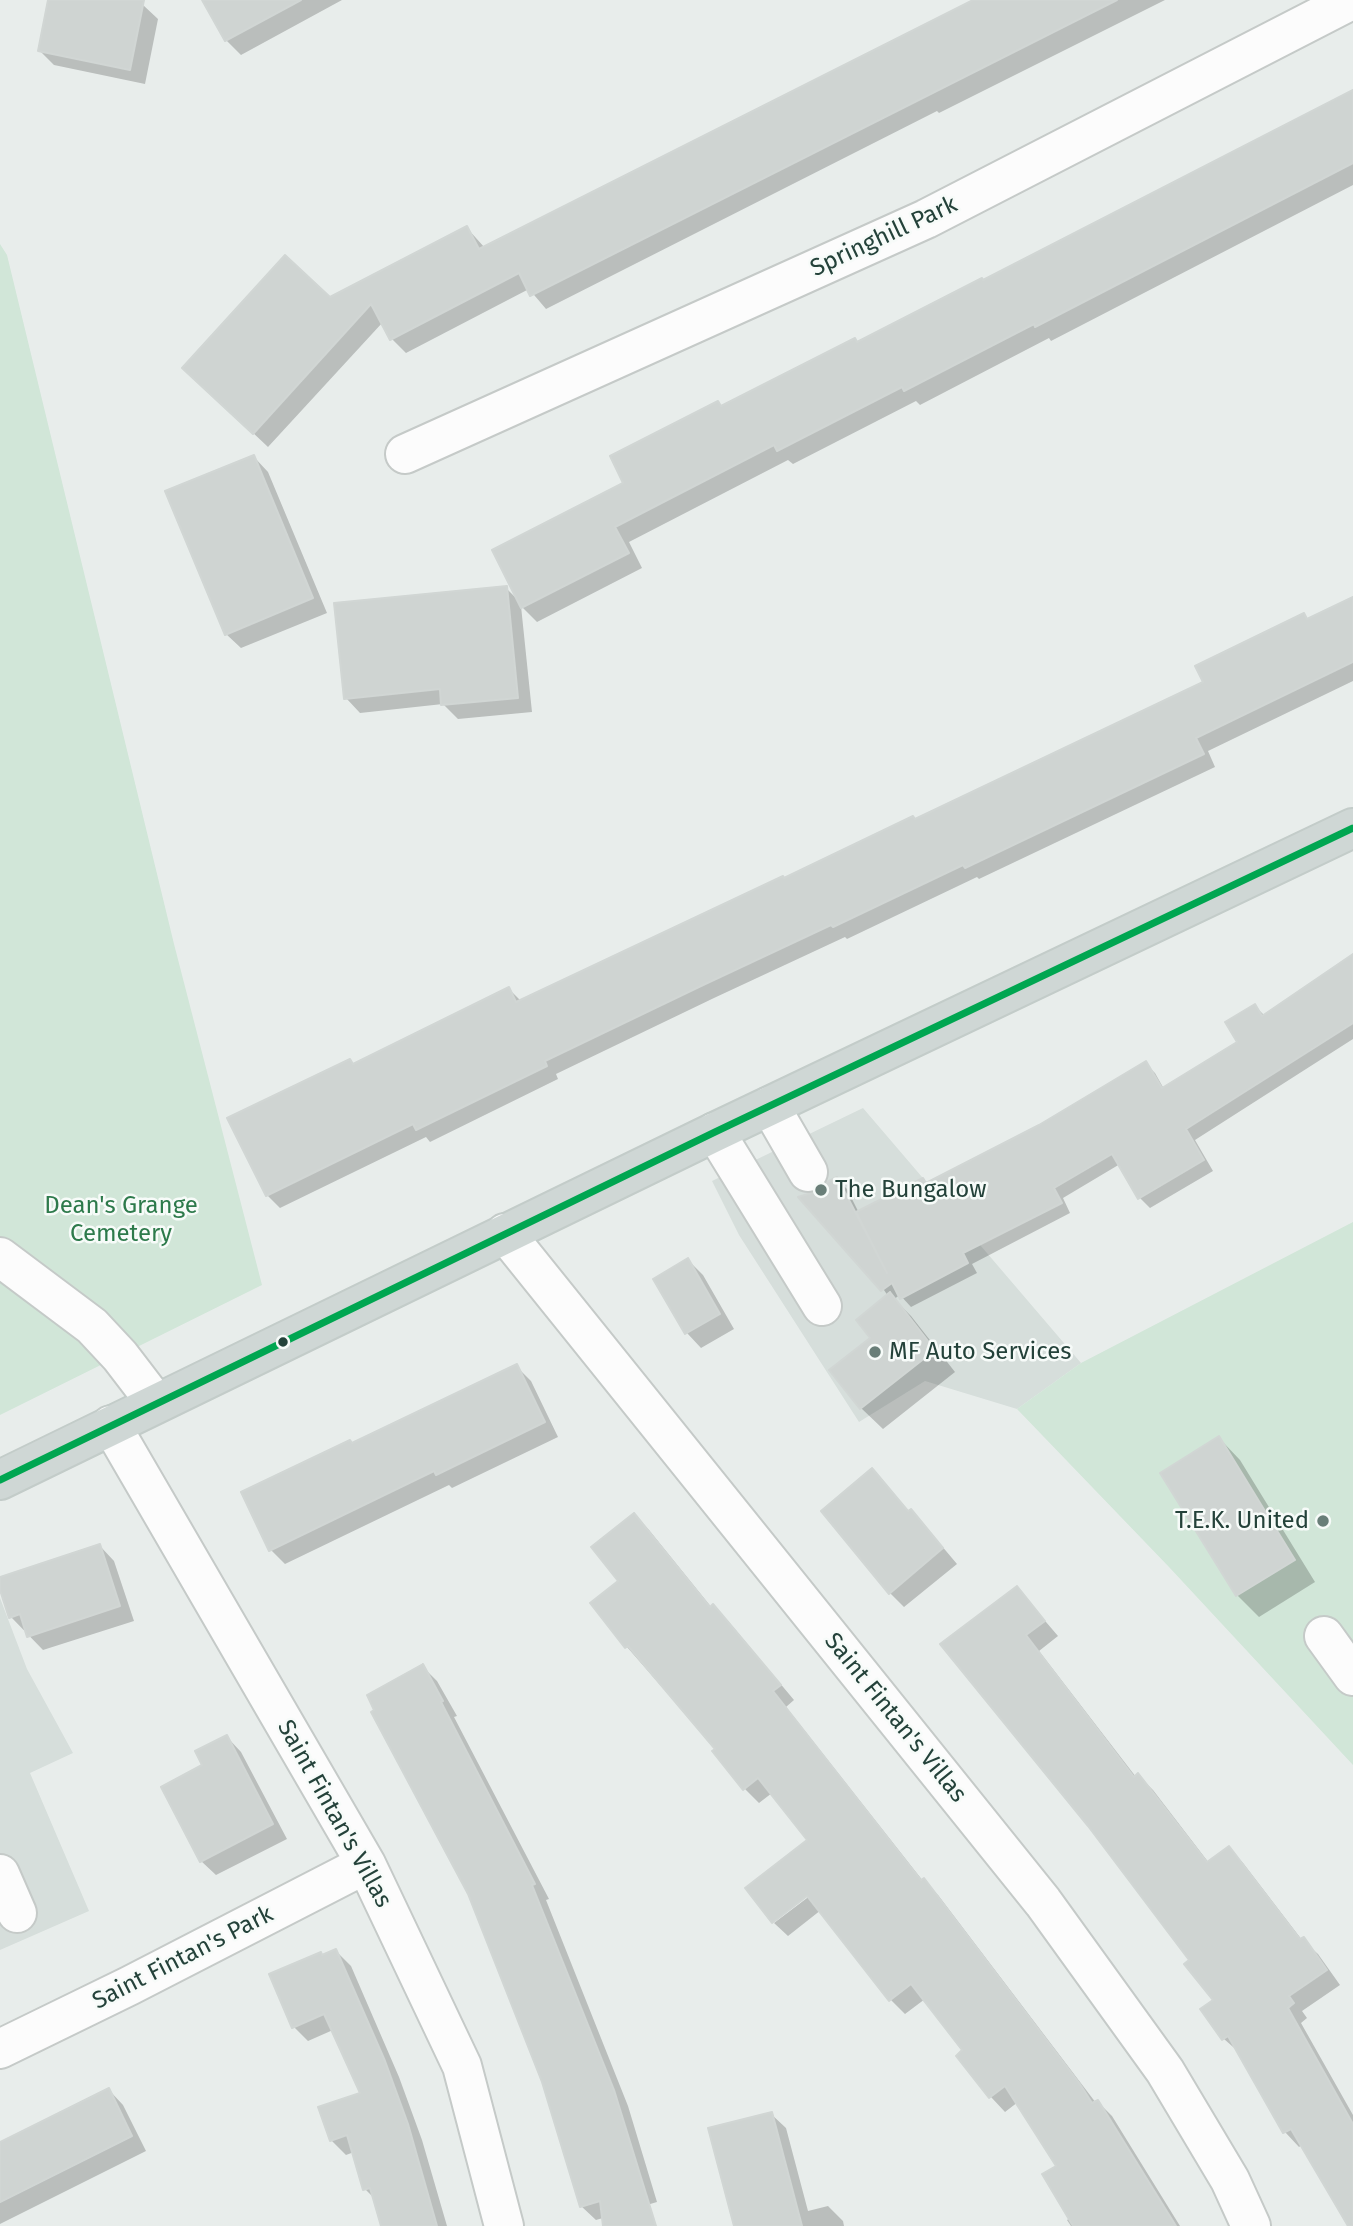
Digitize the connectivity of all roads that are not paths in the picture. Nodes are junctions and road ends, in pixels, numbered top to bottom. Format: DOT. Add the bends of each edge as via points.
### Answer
graph roads {
  1 [pos="1352,0"];
  2 [pos="405,454"];
  3 [pos="1353,828"];
  4 [pos="770,1106"];
  5 [pos="715,1132"];
  6 [pos="808,1172"];
  7 [pos="505,1233"];
  8 [pos="0,1257"];
  9 [pos="822,1306"];
  10 [pos="156,1403"];
  11 [pos="111,1425"];
  12 [pos="0,1480"];
  13 [pos="1324,1636"];
  14 [pos="1353,1676"];
  15 [pos="366,1864"];
  16 [pos="0,1874"];
  17 [pos="17,1913"];
  18 [pos="0,2049"];
  19 [pos="504,2226"];
  20 [pos="1251,2226"];
  1 -- 2 [label="street, Springhill Park" via="926,219"];
  3 -- 4 [label="main road"];
  4 -- 5 [label="main road"];
  4 -- 6 [label="street"];
  5 -- 7 [label="main road"];
  5 -- 9 [label="street"];
  7 -- 10 [label="main road"];
  7 -- 20 [label="street, Saint Fintan's Villas" via="1043,1902 1165,2071 1230,2180"];
  8 -- 10 [label="street" via="92,1326"];
  10 -- 11 [label="main road"];
  11 -- 12 [label="main road"];
  11 -- 15 [label="street, Saint Fintan's Villas"];
  13 -- 14 [label="street"];
  15 -- 18 [label="street, Saint Fintan's Park"];
  15 -- 19 [label="street, Saint Fintan's Villas" via="461,2067"];
  16 -- 17 [label="street"];
}
